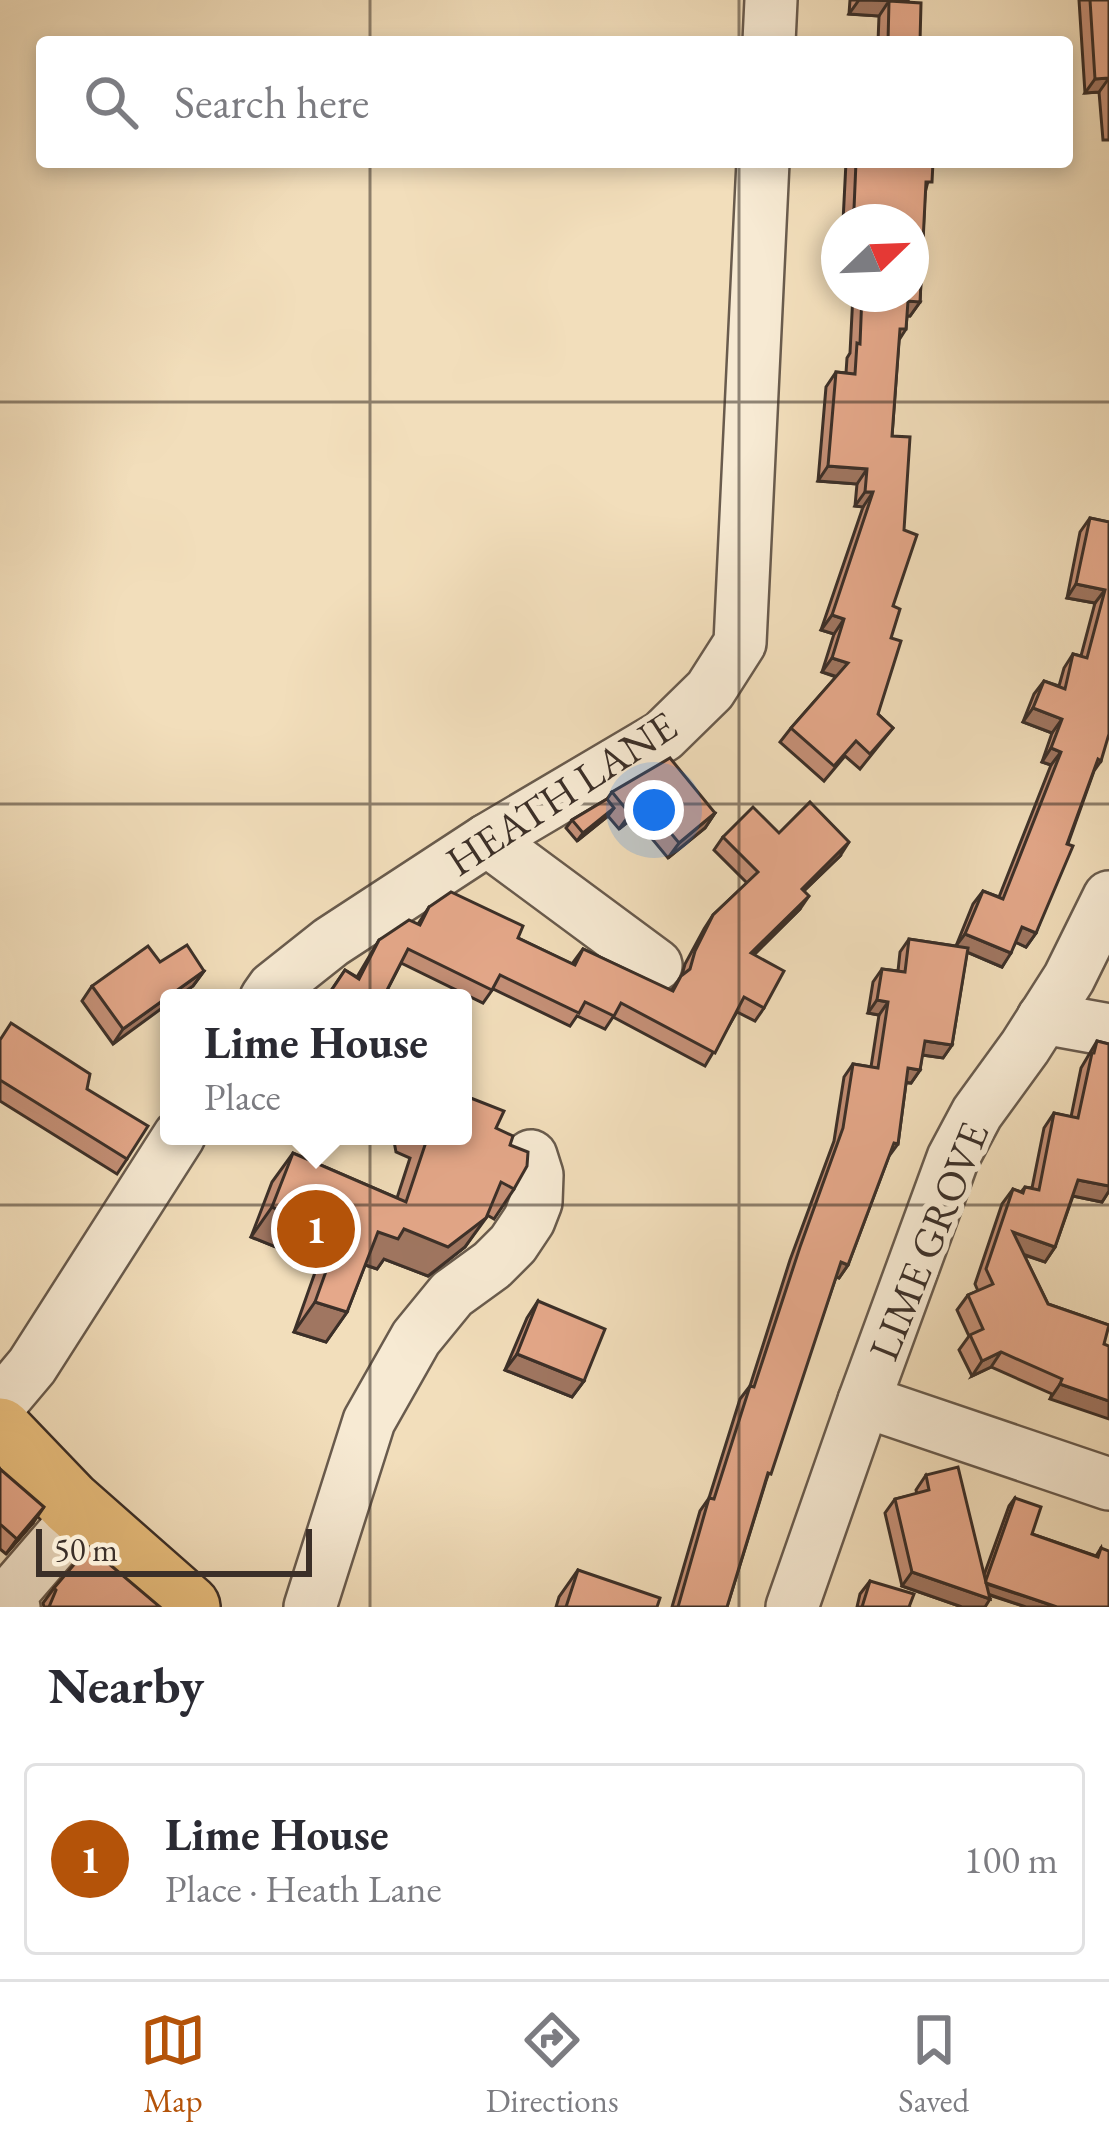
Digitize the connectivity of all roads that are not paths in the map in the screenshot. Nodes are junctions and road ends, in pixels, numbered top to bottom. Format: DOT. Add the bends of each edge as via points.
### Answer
graph roads {
  1 [pos="771,0"];
  2 [pos="769,36"];
  3 [pos="763,168"];
  4 [pos="487,840"];
  5 [pos="1109,897"];
  6 [pos="656,965"];
  7 [pos="272,989"];
  8 [pos="1043,1018"];
  9 [pos="1109,1030"];
  10 [pos="172,1145"];
  11 [pos="531,1156"];
  12 [pos="864,1401"];
  13 [pos="0,1404"];
  14 [pos="0,1430"];
  15 [pos="1109,1484"];
  16 [pos="81,1513"];
  17 [pos="14,1607"];
  18 [pos="188,1607"];
  19 [pos="310,1607"];
  20 [pos="792,1607"];
  1 -- 2 [label="street"];
  3 -- 4 [label="street, HEATH LANE" via="740,643 710,690 663,736"];
  4 -- 6 [label="street"];
  4 -- 7 [label="street, HEATH LANE"];
  5 -- 8 [label="street, LIME GROVE"];
  8 -- 9 [label="street"];
  8 -- 12 [label="street, LIME GROVE" via="953,1158"];
  10 -- 13 [label="street"];
  11 -- 19 [label="street" via="537,1174 529,1220 416,1338 369,1421"];
  12 -- 15 [label="street"];
  12 -- 20 [label="street, LIME GROVE"];
  14 -- 16 [label="main road"];
  16 -- 17 [label="street" via="6,1600"];
  16 -- 18 [label="main road"];
}
